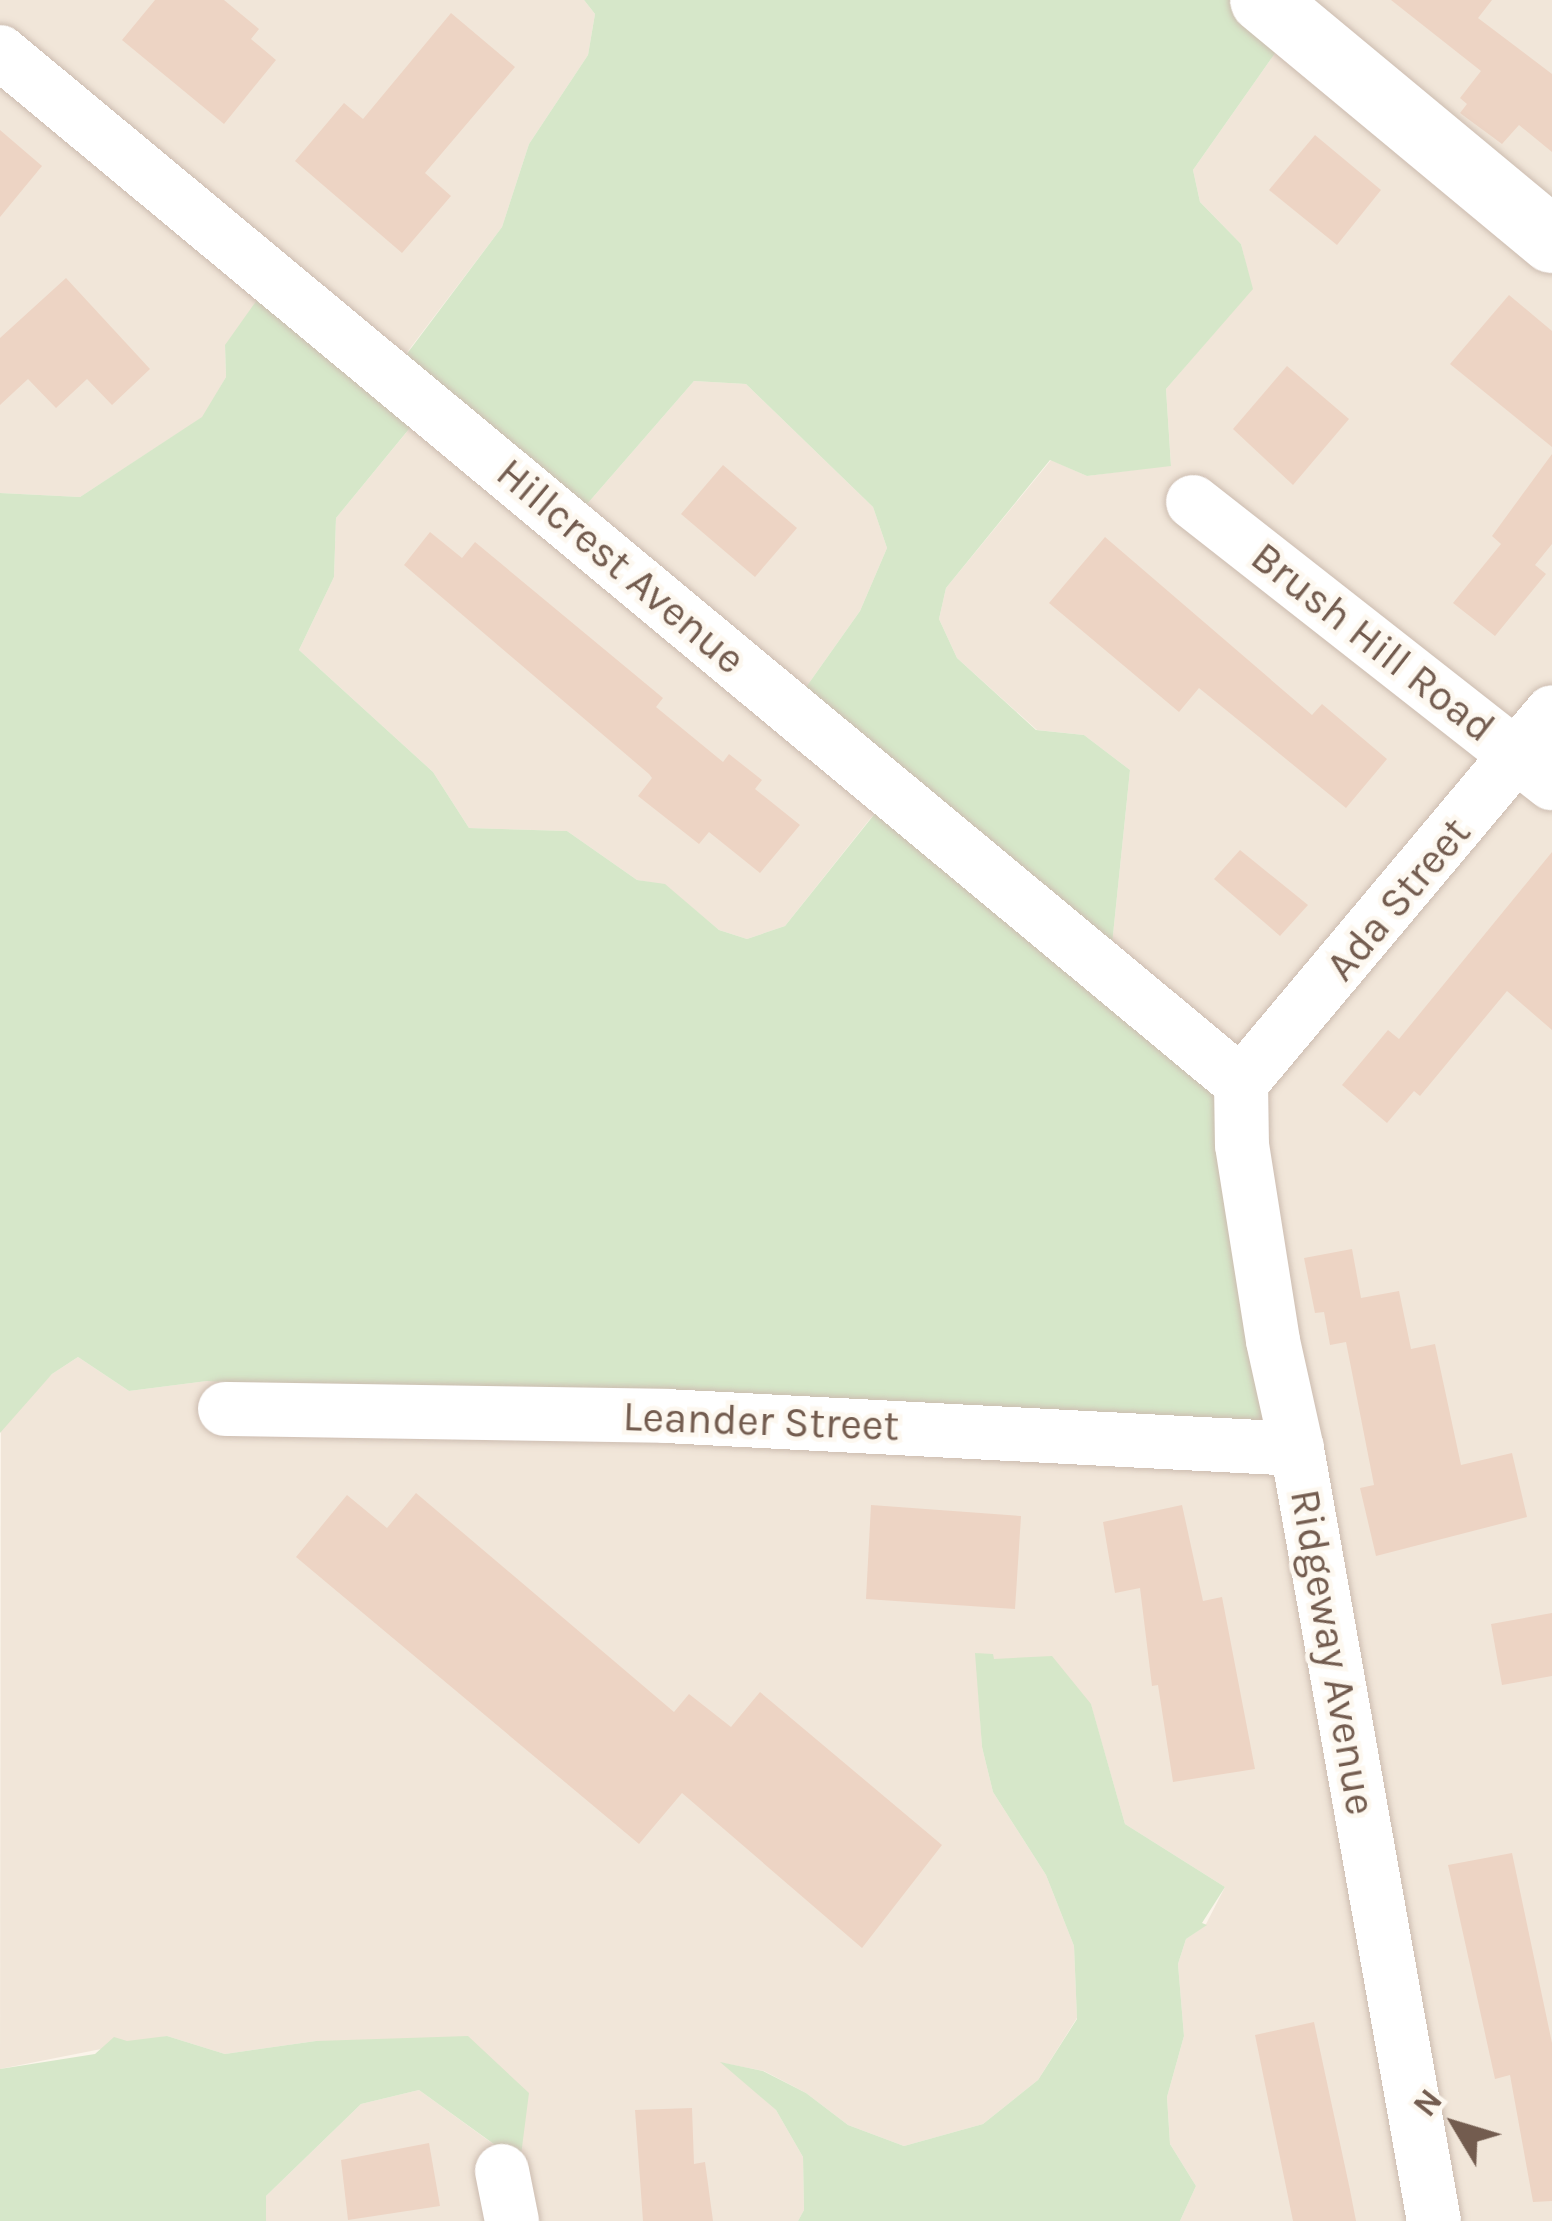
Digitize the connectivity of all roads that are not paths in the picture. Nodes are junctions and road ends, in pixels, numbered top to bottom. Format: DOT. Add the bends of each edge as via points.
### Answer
graph roads {
  1 [pos="1263,0"];
  2 [pos="0,52"];
  3 [pos="1552,240"];
  4 [pos="1193,502"];
  5 [pos="1552,712"];
  6 [pos="1536,770"];
  7 [pos="1241,1083"];
  8 [pos="225,1409"];
  9 [pos="1297,1449"];
  10 [pos="1435,2221"];
  1 -- 3 [label="street"];
  2 -- 7 [label="street, Hillcrest Avenue"];
  4 -- 6 [label="street, Brush Hill Road"];
  5 -- 6 [label="street, Ada Street"];
  6 -- 7 [label="street, Ada Street"];
  7 -- 9 [label="street, Ridgeway Avenue" via="1242,1144"];
  8 -- 9 [label="street, Leander Street" via="666,1416"];
  9 -- 10 [label="street, Ridgeway Avenue"];
}
